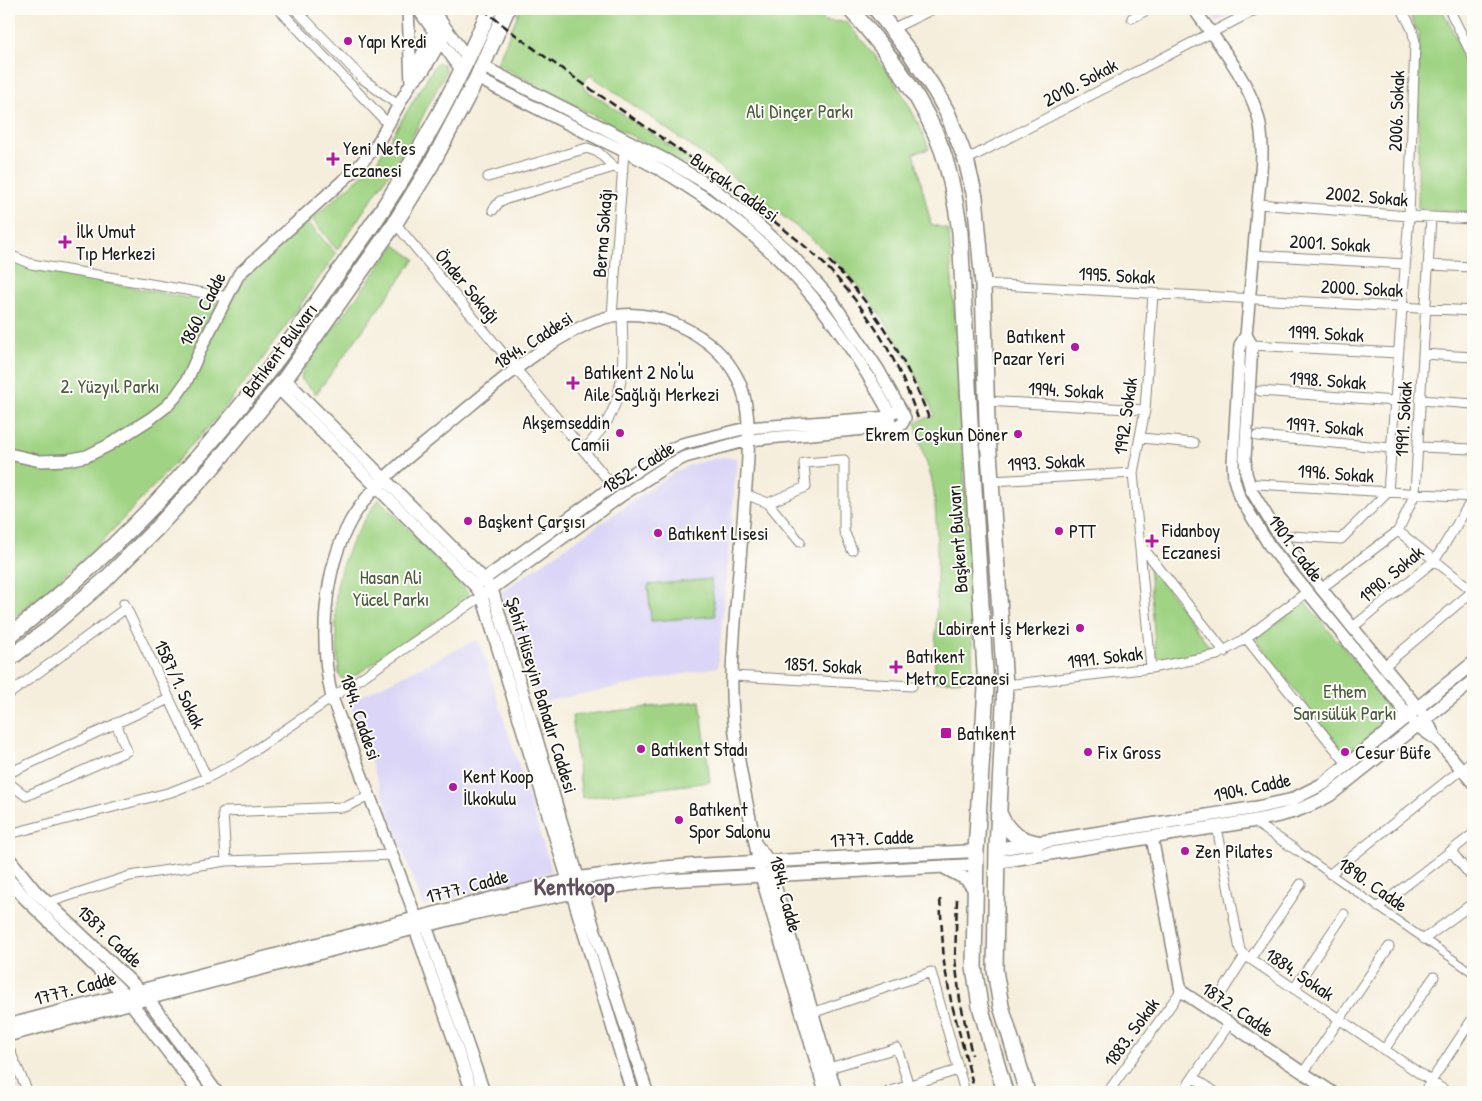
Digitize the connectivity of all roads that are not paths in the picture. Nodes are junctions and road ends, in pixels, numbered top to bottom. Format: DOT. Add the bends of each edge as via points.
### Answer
graph roads {
  1 [pos="280,9"];
  2 [pos="295,9"];
  3 [pos="408,9"];
  4 [pos="418,9"];
  5 [pos="427,9"];
  6 [pos="490,9"];
  7 [pos="507,9"];
  8 [pos="850,9"];
  9 [pos="876,9"];
  10 [pos="933,9"];
  11 [pos="1149,9"];
  12 [pos="1194,9"];
  13 [pos="1258,9"];
  14 [pos="1402,9"];
  15 [pos="1449,9"];
  16 [pos="1132,18"];
  17 [pos="436,25"];
  18 [pos="892,29"];
  19 [pos="1210,32"];
  20 [pos="444,35"];
  21 [pos="1473,57"];
  22 [pos="465,65"];
  23 [pos="479,72"];
  24 [pos="410,83"];
  25 [pos="398,105"];
  26 [pos="388,124"];
  27 [pos="624,151"];
  28 [pos="966,160"];
  29 [pos="618,169"];
  30 [pos="488,177"];
  31 [pos="1258,204"];
  32 [pos="494,210"];
  33 [pos="1409,216"];
  34 [pos="1431,217"];
  35 [pos="1473,219"];
  36 [pos="394,223"];
  37 [pos="9,252"];
  38 [pos="1254,255"];
  39 [pos="1405,264"];
  40 [pos="1428,265"];
  41 [pos="1473,267"];
  42 [pos="983,284"];
  43 [pos="1153,293"];
  44 [pos="228,297"];
  45 [pos="1250,299"];
  46 [pos="1402,306"];
  47 [pos="1426,308"];
  48 [pos="1473,311"];
  49 [pos="618,316"];
  50 [pos="1249,340"];
  51 [pos="1398,353"];
  52 [pos="1423,354"];
  53 [pos="1473,357"];
  54 [pos="516,370"];
  55 [pos="282,383"];
  56 [pos="1260,391"];
  57 [pos="1420,400"];
  58 [pos="1395,401"];
  59 [pos="986,402"];
  60 [pos="1473,404"];
  61 [pos="1145,410"];
  62 [pos="893,414"];
  63 [pos="747,428"];
  64 [pos="1256,436"];
  65 [pos="1141,438"];
  66 [pos="749,440"];
  67 [pos="1194,443"];
  68 [pos="1418,447"];
  69 [pos="1391,448"];
  70 [pos="1473,450"];
  71 [pos="584,451"];
  72 [pos="9,454"];
  73 [pos="1133,473"];
  74 [pos="990,481"];
  75 [pos="380,482"];
  76 [pos="1257,484"];
  77 [pos="613,486"];
  78 [pos="1388,492"];
  79 [pos="745,494"];
  80 [pos="1415,494"];
  81 [pos="1473,498"];
  82 [pos="768,503"];
  83 [pos="1398,531"];
  84 [pos="1291,536"];
  85 [pos="800,542"];
  86 [pos="1140,543"];
  87 [pos="852,550"];
  88 [pos="1435,560"];
  89 [pos="480,582"];
  90 [pos="1327,584"];
  91 [pos="1473,591"];
  92 [pos="487,592"];
  93 [pos="1307,592"];
  94 [pos="1358,623"];
  95 [pos="9,636"];
  96 [pos="1246,638"];
  97 [pos="1225,652"];
  98 [pos="9,659"];
  99 [pos="1389,662"];
  100 [pos="1473,663"];
  101 [pos="1152,668"];
  102 [pos="732,676"];
  103 [pos="1473,681"];
  104 [pos="912,686"];
  105 [pos="1005,686"];
  106 [pos="9,694"];
  107 [pos="332,698"];
  108 [pos="169,699"];
  109 [pos="1417,717"];
  110 [pos="116,724"];
  111 [pos="1473,760"];
  112 [pos="1348,765"];
  113 [pos="1462,770"];
  114 [pos="9,773"];
  115 [pos="207,778"];
  116 [pos="9,783"];
  117 [pos="1473,784"];
  118 [pos="370,796"];
  119 [pos="999,812"];
  120 [pos="1253,821"];
  121 [pos="1216,827"];
  122 [pos="17,832"];
  123 [pos="1473,834"];
  124 [pos="1152,837"];
  125 [pos="755,843"];
  126 [pos="1037,843"];
  127 [pos="1296,850"];
  128 [pos="1451,851"];
  129 [pos="393,855"];
  130 [pos="997,856"];
  131 [pos="976,858"];
  132 [pos="9,859"];
  133 [pos="226,861"];
  134 [pos="765,862"];
  135 [pos="943,867"];
  136 [pos="1330,874"];
  137 [pos="766,875"];
  138 [pos="9,880"];
  139 [pos="1473,880"];
  140 [pos="1301,884"];
  141 [pos="575,886"];
  142 [pos="975,890"];
  143 [pos="47,903"];
  144 [pos="1473,903"];
  145 [pos="1378,907"];
  146 [pos="1344,914"];
  147 [pos="418,921"];
  148 [pos="1424,939"];
  149 [pos="1389,947"];
  150 [pos="1248,958"];
  151 [pos="1473,974"];
  152 [pos="1434,977"];
  153 [pos="1294,989"];
  154 [pos="1181,991"];
  155 [pos="143,995"];
  156 [pos="1219,997"];
  157 [pos="128,998"];
  158 [pos="812,1013"];
  159 [pos="1473,1018"];
  160 [pos="1340,1020"];
  161 [pos="1229,1024"];
  162 [pos="9,1025"];
  163 [pos="9,1035"];
  164 [pos="9,1049"];
  165 [pos="1384,1050"];
  166 [pos="829,1068"];
  167 [pos="958,1070"];
  168 [pos="1303,1073"];
  169 [pos="1193,1077"];
  170 [pos="1431,1081"];
  171 [pos="909,1086"];
  172 [pos="28,1092"];
  173 [pos="199,1092"];
  174 [pos="216,1092"];
  175 [pos="472,1092"];
  176 [pos="484,1092"];
  177 [pos="632,1092"];
  178 [pos="647,1092"];
  179 [pos="825,1092"];
  180 [pos="836,1092"];
  181 [pos="889,1092"];
  182 [pos="965,1092"];
  183 [pos="1005,1092"];
  184 [pos="1027,1092"];
  185 [pos="1108,1092"];
  186 [pos="1183,1092"];
  187 [pos="1216,1092"];
  188 [pos="1332,1092"];
  189 [pos="1424,1092"];
  190 [pos="1447,1092"];
  1 -- 26 [label="street"];
  2 -- 25 [label="street" via="373,88"];
  3 -- 24 [label="street"];
  4 -- 17 [label="street"];
  5 -- 17 [label="street"];
  6 -- 22 [label="main road, Batıkent Bulvarı"];
  7 -- 23 [label="main road, Batıkent Bulvarı"];
  8 -- 131 [label="main road, Başkent Bulvarı" via="894,63 927,114 946,163 959,224 986,687"];
  9 -- 18 [label="main road, Başkent Bulvarı"];
  10 -- 18 [label="street"];
  11 -- 16 [label="street"];
  12 -- 19 [label="street, 1901. Cadde"];
  13 -- 19 [label="street, 2010. Sokak"];
  14 -- 33 [label="street, 2006. Sokak" via="1415,42"];
  15 -- 21 [label="street"];
  17 -- 20 [label="street"];
  17 -- 24 [label="street, 1860. Cadde"];
  18 -- 28 [label="main road, Başkent Bulvarı" via="936,92"];
  19 -- 28 [label="street, 2010. Sokak"];
  19 -- 31 [label="street, 1901. Cadde" via="1245,86 1258,116 1262,147"];
  20 -- 22 [label="street"];
  20 -- 24 [label="street, 1860. Cadde" via="424,70"];
  22 -- 23 [label="main road"];
  22 -- 95 [label="main road, Batıkent Bulvarı" via="382,210 260,382 142,518 92,567"];
  23 -- 27 [label="street, Burçak Caddesi"];
  23 -- 36 [label="main road, Batıkent Bulvarı" via="431,165"];
  23 -- 62 [label="street, Burçak Caddesi" via="668,161 712,187 746,214 789,252 831,299 873,362"];
  24 -- 25 [label="street, 1860. Cadde"];
  25 -- 26 [label="street, 1860. Cadde"];
  26 -- 44 [label="street, 1860. Cadde" via="370,156 246,266"];
  27 -- 29 [label="street, Berna Sokağı"];
  27 -- 62 [label="street, Burçak Caddesi" via="706,198 784,264 835,324"];
  28 -- 42 [label="main road, Başkent Bulvarı" via="975,197"];
  29 -- 30 [label="street" via="598,152 587,148"];
  29 -- 32 [label="street" via="500,201"];
  29 -- 49 [label="street, Berna Sokağı"];
  31 -- 33 [label="street, 2002. Sokak"];
  31 -- 38 [label="street, 1901. Cadde"];
  33 -- 34 [label="street, 2002. Sokak"];
  33 -- 39 [label="street, 1991. Sokak"];
  34 -- 35 [label="street, 2002. Sokak"];
  34 -- 40 [label="street, 1991. Sokak"];
  36 -- 54 [label="street, Önder Sokağı"];
  36 -- 55 [label="main road, Batıkent Bulvarı"];
  37 -- 44 [label="street" via="31,264"];
  38 -- 39 [label="street, 2001. Sokak"];
  38 -- 45 [label="street, 1901. Cadde"];
  39 -- 46 [label="street, 1991. Sokak"];
  40 -- 41 [label="street"];
  40 -- 47 [label="street, 1991. Sokak"];
  42 -- 43 [label="street, 1995. Sokak"];
  42 -- 59 [label="main road, Başkent Bulvarı"];
  43 -- 45 [label="street, 1995. Sokak"];
  43 -- 61 [label="street, 1992. Sokak"];
  44 -- 72 [label="street, 1860. Cadde" via="186,382 155,416 86,456 40,461"];
  45 -- 46 [label="street, 2000. Sokak"];
  45 -- 50 [label="street, 1901. Cadde"];
  46 -- 47 [label="street, 2000. Sokak"];
  46 -- 51 [label="street, 1991. Sokak"];
  47 -- 48 [label="street, 2000. Sokak"];
  47 -- 52 [label="street, 1991. Sokak"];
  49 -- 54 [label="street, 1844. Caddesi" via="567,334"];
  49 -- 63 [label="street, 1844. Caddesi" via="667,321 683,327 710,345 729,365 738,381"];
  49 -- 71 [label="street, Berna Sokağı" via="623,366 617,398 607,421"];
  50 -- 51 [label="street, 1999. Sokak"];
  50 -- 93 [label="street, 1901. Cadde" via="1240,345 1233,463 1235,484 1269,544"];
  50 -- 109 [label="street, 1901. Cadde" via="1245,458 1251,490 1285,545"];
  51 -- 58 [label="street, 1991. Sokak"];
  52 -- 53 [label="street"];
  52 -- 57 [label="street, 1991. Sokak"];
  54 -- 71 [label="street, Önder Sokağı"];
  54 -- 75 [label="street, 1844. Caddesi"];
  55 -- 75 [label="street, Şehit Hüseyin Bahadır Caddesi"];
  55 -- 98 [label="main road, Batıkent Bulvarı" via="155,530 104,580"];
  56 -- 58 [label="street, 1998. Sokak"];
  57 -- 60 [label="street"];
  57 -- 68 [label="street, 1991. Sokak"];
  58 -- 69 [label="street, 1991. Sokak"];
  59 -- 61 [label="street, 1994. Sokak"];
  59 -- 74 [label="main road, Başkent Bulvarı"];
  61 -- 65 [label="street, 1992. Sokak"];
  62 -- 63 [label="street, 1852. Cadde"];
  62 -- 66 [label="street, 1852. Cadde" via="904,421 902,424"];
  63 -- 66 [label="street, 1844. Caddesi"];
  63 -- 77 [label="street, 1852. Cadde" via="676,447"];
  64 -- 69 [label="street, 1997. Sokak"];
  65 -- 67 [label="street"];
  65 -- 73 [label="street, 1992. Sokak"];
  66 -- 79 [label="street, 1844. Caddesi"];
  66 -- 92 [label="street, 1852. Cadde" via="689,455 668,466"];
  68 -- 70 [label="street"];
  68 -- 80 [label="street, 1991. Sokak"];
  69 -- 78 [label="street, 1991. Sokak"];
  71 -- 77 [label="street, Önder Sokağı"];
  73 -- 74 [label="street, 1993. Sokak"];
  73 -- 86 [label="street, 1992. Sokak"];
  74 -- 105 [label="main road, Başkent Bulvarı"];
  75 -- 89 [label="street, Şehit Hüseyin Bahadır Caddesi"];
  75 -- 107 [label="street, 1844. Caddesi" via="351,522 330,579 325,651"];
  76 -- 78 [label="street, 1996. Sokak"];
  77 -- 89 [label="street, 1852. Cadde"];
  78 -- 80 [label="street, 1996. Sokak"];
  78 -- 84 [label="street" via="1341,539"];
  79 -- 82 [label="street"];
  79 -- 102 [label="street, 1844. Caddesi"];
  80 -- 81 [label="street, 1996. Sokak"];
  80 -- 83 [label="street, 1991. Sokak"];
  81 -- 88 [label="street, 1990. Sokak"];
  82 -- 85 [label="street"];
  82 -- 87 [label="street" via="806,487 804,463 844,460 844,531"];
  83 -- 88 [label="street"];
  83 -- 90 [label="street, 1991. Sokak"];
  86 -- 97 [label="street"];
  86 -- 101 [label="street, 1992. Sokak"];
  88 -- 91 [label="street"];
  88 -- 94 [label="street, 1990. Sokak"];
  89 -- 92 [label="street, Şehit Hüseyin Bahadır Caddesi"];
  91 -- 99 [label="street"];
  92 -- 107 [label="street"];
  92 -- 141 [label="street, Şehit Hüseyin Bahadır Caddesi"];
  93 -- 96 [label="street, 1991. Sokak"];
  93 -- 109 [label="street, 1901. Cadde"];
  96 -- 97 [label="street, 1991. Sokak"];
  96 -- 112 [label="street"];
  97 -- 101 [label="street, 1991. Sokak"];
  100 -- 109 [label="main road, 1904. Cadde"];
  101 -- 105 [label="street, 1991. Sokak"];
  102 -- 104 [label="street, 1851. Sokak"];
  102 -- 125 [label="street, 1844. Caddesi" via="736,745"];
  103 -- 109 [label="main road, 1904. Cadde"];
  105 -- 119 [label="main road, Başkent Bulvarı"];
  106 -- 108 [label="street, 1587/1. Sokak" via="125,606"];
  107 -- 115 [label="street" via="239,761"];
  107 -- 118 [label="street, 1844. Caddesi"];
  108 -- 110 [label="street"];
  108 -- 115 [label="street, 1587/1. Sokak"];
  109 -- 112 [label="main road, 1904. Cadde"];
  109 -- 113 [label="street, 1901. Cadde"];
  109 -- 120 [label="main road, 1904. Cadde" via="1330,795 1295,812"];
  110 -- 114 [label="street"];
  110 -- 116 [label="street" via="127,751 26,796"];
  111 -- 113 [label="street"];
  112 -- 126 [label="main road, 1904. Cadde" via="1322,784 1291,800"];
  113 -- 117 [label="street, 1901. Cadde"];
  113 -- 136 [label="street"];
  115 -- 122 [label="street" via="171,792"];
  118 -- 129 [label="street, 1844. Caddesi"];
  118 -- 133 [label="street" via="344,806 223,812"];
  119 -- 126 [label="main road" via="1013,835"];
  119 -- 130 [label="main road, Başkent Bulvarı"];
  120 -- 121 [label="main road, 1904. Cadde"];
  120 -- 127 [label="street, 1890. Cadde"];
  121 -- 124 [label="main road, 1904. Cadde"];
  121 -- 150 [label="street, 1884. Sokak" via="1240,950"];
  123 -- 128 [label="street"];
  124 -- 130 [label="main road, 1904. Cadde"];
  124 -- 154 [label="street, 1872. Cadde"];
  125 -- 134 [label="street, 1844. Cadde"];
  126 -- 130 [label="main road, 1904. Cadde"];
  127 -- 136 [label="street, 1890. Cadde"];
  128 -- 139 [label="street"];
  128 -- 145 [label="street"];
  129 -- 133 [label="street"];
  129 -- 147 [label="street, 1844. Caddesi"];
  130 -- 131 [label="main road"];
  130 -- 184 [label="main road, Başkent Bulvarı" via="996,980"];
  131 -- 134 [label="main road, 1777. Cadde"];
  131 -- 135 [label="main road, 1777. Cadde"];
  131 -- 142 [label="main road, Başkent Bulvarı"];
  132 -- 143 [label="main road, 1587. Cadde"];
  133 -- 143 [label="street" via="130,876"];
  134 -- 137 [label="street, 1844. Cadde"];
  134 -- 141 [label="main road, 1777. Cadde" via="673,867"];
  135 -- 137 [label="main road, 1777. Cadde"];
  135 -- 142 [label="main road" via="966,879"];
  136 -- 145 [label="street, 1890. Cadde"];
  137 -- 141 [label="main road, 1777. Cadde"];
  137 -- 158 [label="street, 1844. Cadde"];
  137 -- 179 [label="street, 1844. Cadde"];
  138 -- 157 [label="main road, 1587. Cadde"];
  140 -- 150 [label="street"];
  141 -- 147 [label="main road, 1777. Cadde" via="497,896"];
  141 -- 177 [label="street, Şehit Hüseyin Bahadır Caddesi"];
  141 -- 178 [label="street, Şehit Hüseyin Bahadır Caddesi"];
  142 -- 183 [label="main road, Başkent Bulvarı" via="975,978"];
  143 -- 155 [label="main road, 1587. Cadde"];
  144 -- 148 [label="street"];
  145 -- 148 [label="street, 1890. Cadde"];
  146 -- 153 [label="street"];
  147 -- 155 [label="main road, 1777. Cadde"];
  147 -- 175 [label="street"];
  147 -- 176 [label="street"];
  148 -- 151 [label="street, 1890. Cadde"];
  149 -- 160 [label="street"];
  150 -- 153 [label="street, 1884. Sokak"];
  150 -- 156 [label="street"];
  152 -- 165 [label="street"];
  153 -- 160 [label="street, 1884. Sokak"];
  154 -- 161 [label="street, 1872. Cadde"];
  154 -- 185 [label="street, 1883. Sokak"];
  155 -- 157 [label="main road, 1777. Cadde"];
  155 -- 174 [label="main road, 1587. Cadde"];
  157 -- 162 [label="main road, 1777. Cadde"];
  157 -- 163 [label="main road, 1777. Cadde"];
  157 -- 173 [label="main road, 1587. Cadde"];
  158 -- 166 [label="street, 1844. Cadde"];
  158 -- 167 [label="street" via="931,972"];
  159 -- 170 [label="street"];
  160 -- 165 [label="street, 1884. Sokak"];
  160 -- 168 [label="street"];
  161 -- 168 [label="street, 1872. Cadde"];
  161 -- 169 [label="street"];
  164 -- 172 [label="street"];
  165 -- 170 [label="street, 1884. Sokak"];
  166 -- 171 [label="street" via="897,1048"];
  166 -- 180 [label="street, 1844. Cadde"];
  167 -- 171 [label="street"];
  167 -- 182 [label="street"];
  168 -- 188 [label="street, 1872. Cadde"];
  169 -- 186 [label="street"];
  169 -- 187 [label="street"];
  170 -- 189 [label="street"];
  170 -- 190 [label="street, 1884. Sokak"];
  171 -- 181 [label="street"];
}
